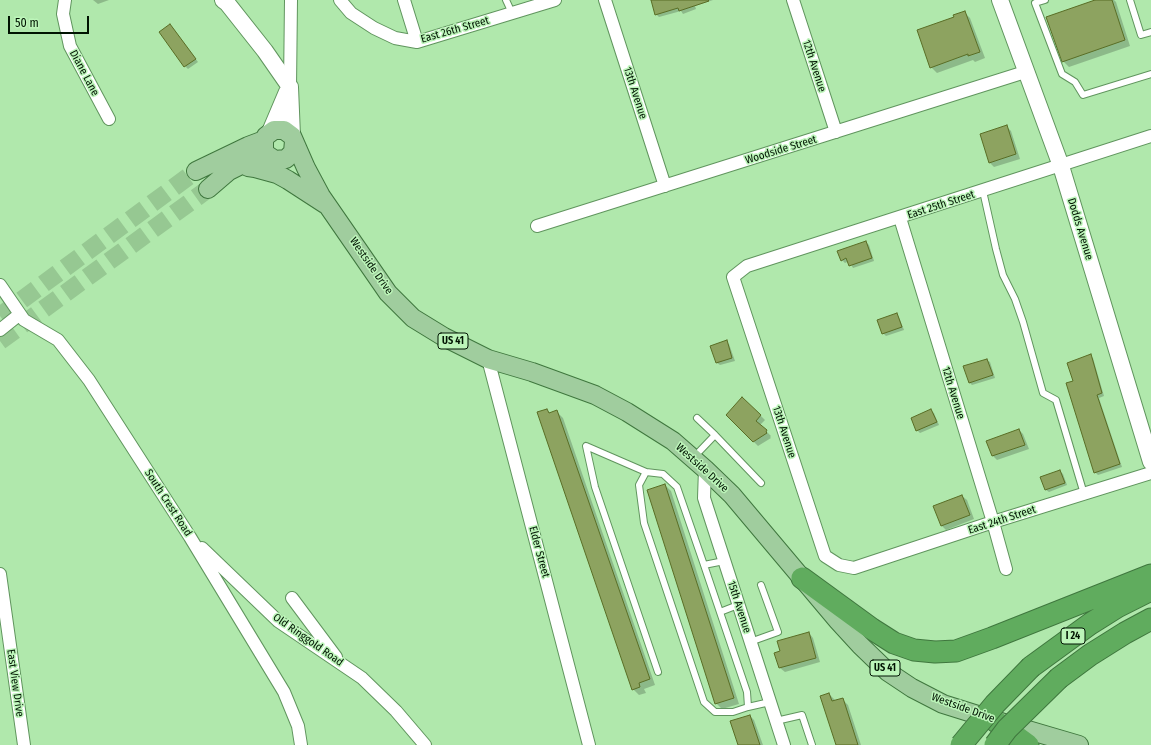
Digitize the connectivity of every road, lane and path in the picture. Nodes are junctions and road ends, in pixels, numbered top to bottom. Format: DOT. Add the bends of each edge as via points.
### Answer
graph roads {
  1 [pos="66,0"];
  2 [pos="223,0"];
  3 [pos="291,0"];
  4 [pos="340,0"];
  5 [pos="404,0"];
  6 [pos="506,0"];
  7 [pos="555,0"];
  8 [pos="605,0"];
  9 [pos="793,0"];
  10 [pos="1000,0"];
  11 [pos="1045,0"];
  12 [pos="1130,0"];
  13 [pos="512,13"];
  14 [pos="1151,32"];
  15 [pos="417,42"];
  16 [pos="1025,72"];
  17 [pos="1151,74"];
  18 [pos="290,87"];
  19 [pos="110,119"];
  20 [pos="836,132"];
  21 [pos="267,136"];
  22 [pos="1151,136"];
  23 [pos="293,139"];
  24 [pos="275,159"];
  25 [pos="243,164"];
  26 [pos="1061,166"];
  27 [pos="196,171"];
  28 [pos="665,186"];
  29 [pos="208,189"];
  30 [pos="983,191"];
  31 [pos="324,201"];
  32 [pos="900,218"];
  33 [pos="537,226"];
  34 [pos="733,277"];
  35 [pos="0,285"];
  36 [pos="20,314"];
  37 [pos="0,330"];
  38 [pos="488,359"];
  39 [pos="697,418"];
  40 [pos="715,435"];
  41 [pos="1151,462"];
  42 [pos="699,463"];
  43 [pos="646,472"];
  44 [pos="1151,473"];
  45 [pos="761,483"];
  46 [pos="1084,494"];
  47 [pos="993,522"];
  48 [pos="190,537"];
  49 [pos="724,560"];
  50 [pos="704,565"];
  51 [pos="854,568"];
  52 [pos="1006,569"];
  53 [pos="0,574"];
  54 [pos="1151,575"];
  55 [pos="802,578"];
  56 [pos="761,585"];
  57 [pos="1151,590"];
  58 [pos="292,598"];
  59 [pos="1114,598"];
  60 [pos="738,605"];
  61 [pos="720,612"];
  62 [pos="1151,619"];
  63 [pos="750,642"];
  64 [pos="342,664"];
  65 [pos="658,672"];
  66 [pos="770,702"];
  67 [pos="748,707"];
  68 [pos="994,720"];
  69 [pos="776,721"];
  70 [pos="24,745"];
  71 [pos="301,745"];
  72 [pos="424,745"];
  73 [pos="589,745"];
  74 [pos="784,745"];
  75 [pos="812,745"];
  76 [pos="961,745"];
  77 [pos="995,745"];
  78 [pos="1028,745"];
  79 [pos="1079,745"];
  1 -- 19 [label="street, Diane Lane" via="63,14 70,46"];
  2 -- 18 [label="street" via="265,51"];
  3 -- 18 [label="street"];
  4 -- 15 [label="street, East 26th Street" via="351,13 374,28 395,38"];
  5 -- 15 [label="street"];
  6 -- 13 [label="lane"];
  7 -- 13 [label="street, East 26th Street"];
  8 -- 28 [label="street, 13th Avenue"];
  9 -- 20 [label="street, 12th Avenue"];
  10 -- 16 [label="street, Dodds Avenue"];
  11 -- 17 [label="lane" via="1035,3 1062,74 1075,82 1083,95"];
  12 -- 14 [label="lane" via="1141,35"];
  13 -- 15 [label="street, East 26th Street"];
  16 -- 20 [label="street, Woodside Street"];
  16 -- 26 [label="street, Dodds Avenue"];
  18 -- 21 [label="street"];
  18 -- 23 [label="street"];
  20 -- 28 [label="street, Woodside Street"];
  21 -- 23 [label="main road" via="274,130 284,130"];
  21 -- 24 [label="main road" via="264,150"];
  21 -- 27 [label="main road"];
  22 -- 26 [label="street, East 25th Street"];
  23 -- 24 [label="main road" via="295,147 290,156"];
  23 -- 31 [label="main road, Westside Drive / US 41"];
  24 -- 25 [label="main road" via="253,160"];
  24 -- 31 [label="main road, Westside Drive / US 41"];
  25 -- 29 [label="main road" via="229,171"];
  25 -- 31 [label="main road" via="277,174"];
  26 -- 30 [label="street, East 25th Street"];
  26 -- 41 [label="street, Dodds Avenue"];
  28 -- 33 [label="street, Woodside Street"];
  30 -- 32 [label="street, East 25th Street"];
  30 -- 46 [label="lane" via="1003,275 1023,322 1043,393 1056,400"];
  31 -- 38 [label="main road, Westside Drive / US 41" via="388,293 413,318"];
  32 -- 34 [label="street, East 25th Street" via="747,266"];
  32 -- 47 [label="street, 12th Avenue"];
  34 -- 51 [label="street, 13th Avenue" via="825,556 839,565"];
  35 -- 36 [label="street, South Crest Road"];
  36 -- 37 [label="street"];
  36 -- 48 [label="street, South Crest Road" via="24,320 58,340 89,380"];
  38 -- 42 [label="main road, Westside Drive / US 41" via="595,395 650,426"];
  38 -- 73 [label="street, Elder Street"];
  39 -- 40 [label="lane"];
  40 -- 42 [label="lane"];
  40 -- 45 [label="lane"];
  42 -- 49 [label="street, 15th Avenue" via="704,498"];
  42 -- 55 [label="main road, Westside Drive / US 41" via="732,495"];
  43 -- 50 [label="lane" via="663,474 677,487"];
  43 -- 65 [label="lane" via="586,446 595,486"];
  43 -- 67 [label="lane" via="639,485 644,523 704,702 714,712 733,712"];
  44 -- 46 [label="street, East 24th Street"];
  46 -- 47 [label="street, East 24th Street"];
  47 -- 51 [label="street, East 24th Street"];
  47 -- 52 [label="street, 12th Avenue"];
  48 -- 64 [label="street, Old Ringgold Road" via="278,621"];
  48 -- 71 [label="street, South Crest Road" via="284,692 298,726"];
  49 -- 50 [label="lane"];
  49 -- 60 [label="street, 15th Avenue"];
  50 -- 61 [label="lane"];
  53 -- 70 [label="street, East View Drive"];
  54 -- 59 [label="highway"];
  55 -- 59 [label="highway" via="894,643 914,650 936,652 956,651"];
  55 -- 68 [label="main road, Westside Drive / US 41" via="838,621 888,672 943,704"];
  56 -- 63 [label="lane" via="778,632"];
  57 -- 59 [label="highway, I 24"];
  58 -- 64 [label="street"];
  59 -- 76 [label="highway, I 24, bridge" via="1031,667"];
  60 -- 61 [label="lane"];
  60 -- 63 [label="street, 15th Avenue"];
  61 -- 67 [label="lane" via="747,692"];
  62 -- 77 [label="highway, I 24, bridge" via="1090,655 1059,678 1007,729"];
  63 -- 66 [label="street, 15th Avenue"];
  64 -- 72 [label="street, Old Ringgold Road" via="362,678 396,711"];
  66 -- 67 [label="lane"];
  66 -- 69 [label="street, 15th Avenue"];
  68 -- 78 [label="highway"];
  68 -- 79 [label="main road, Westside Drive / US 41"];
  69 -- 74 [label="street, 15th Avenue"];
  69 -- 75 [label="lane" via="802,715"];
}
